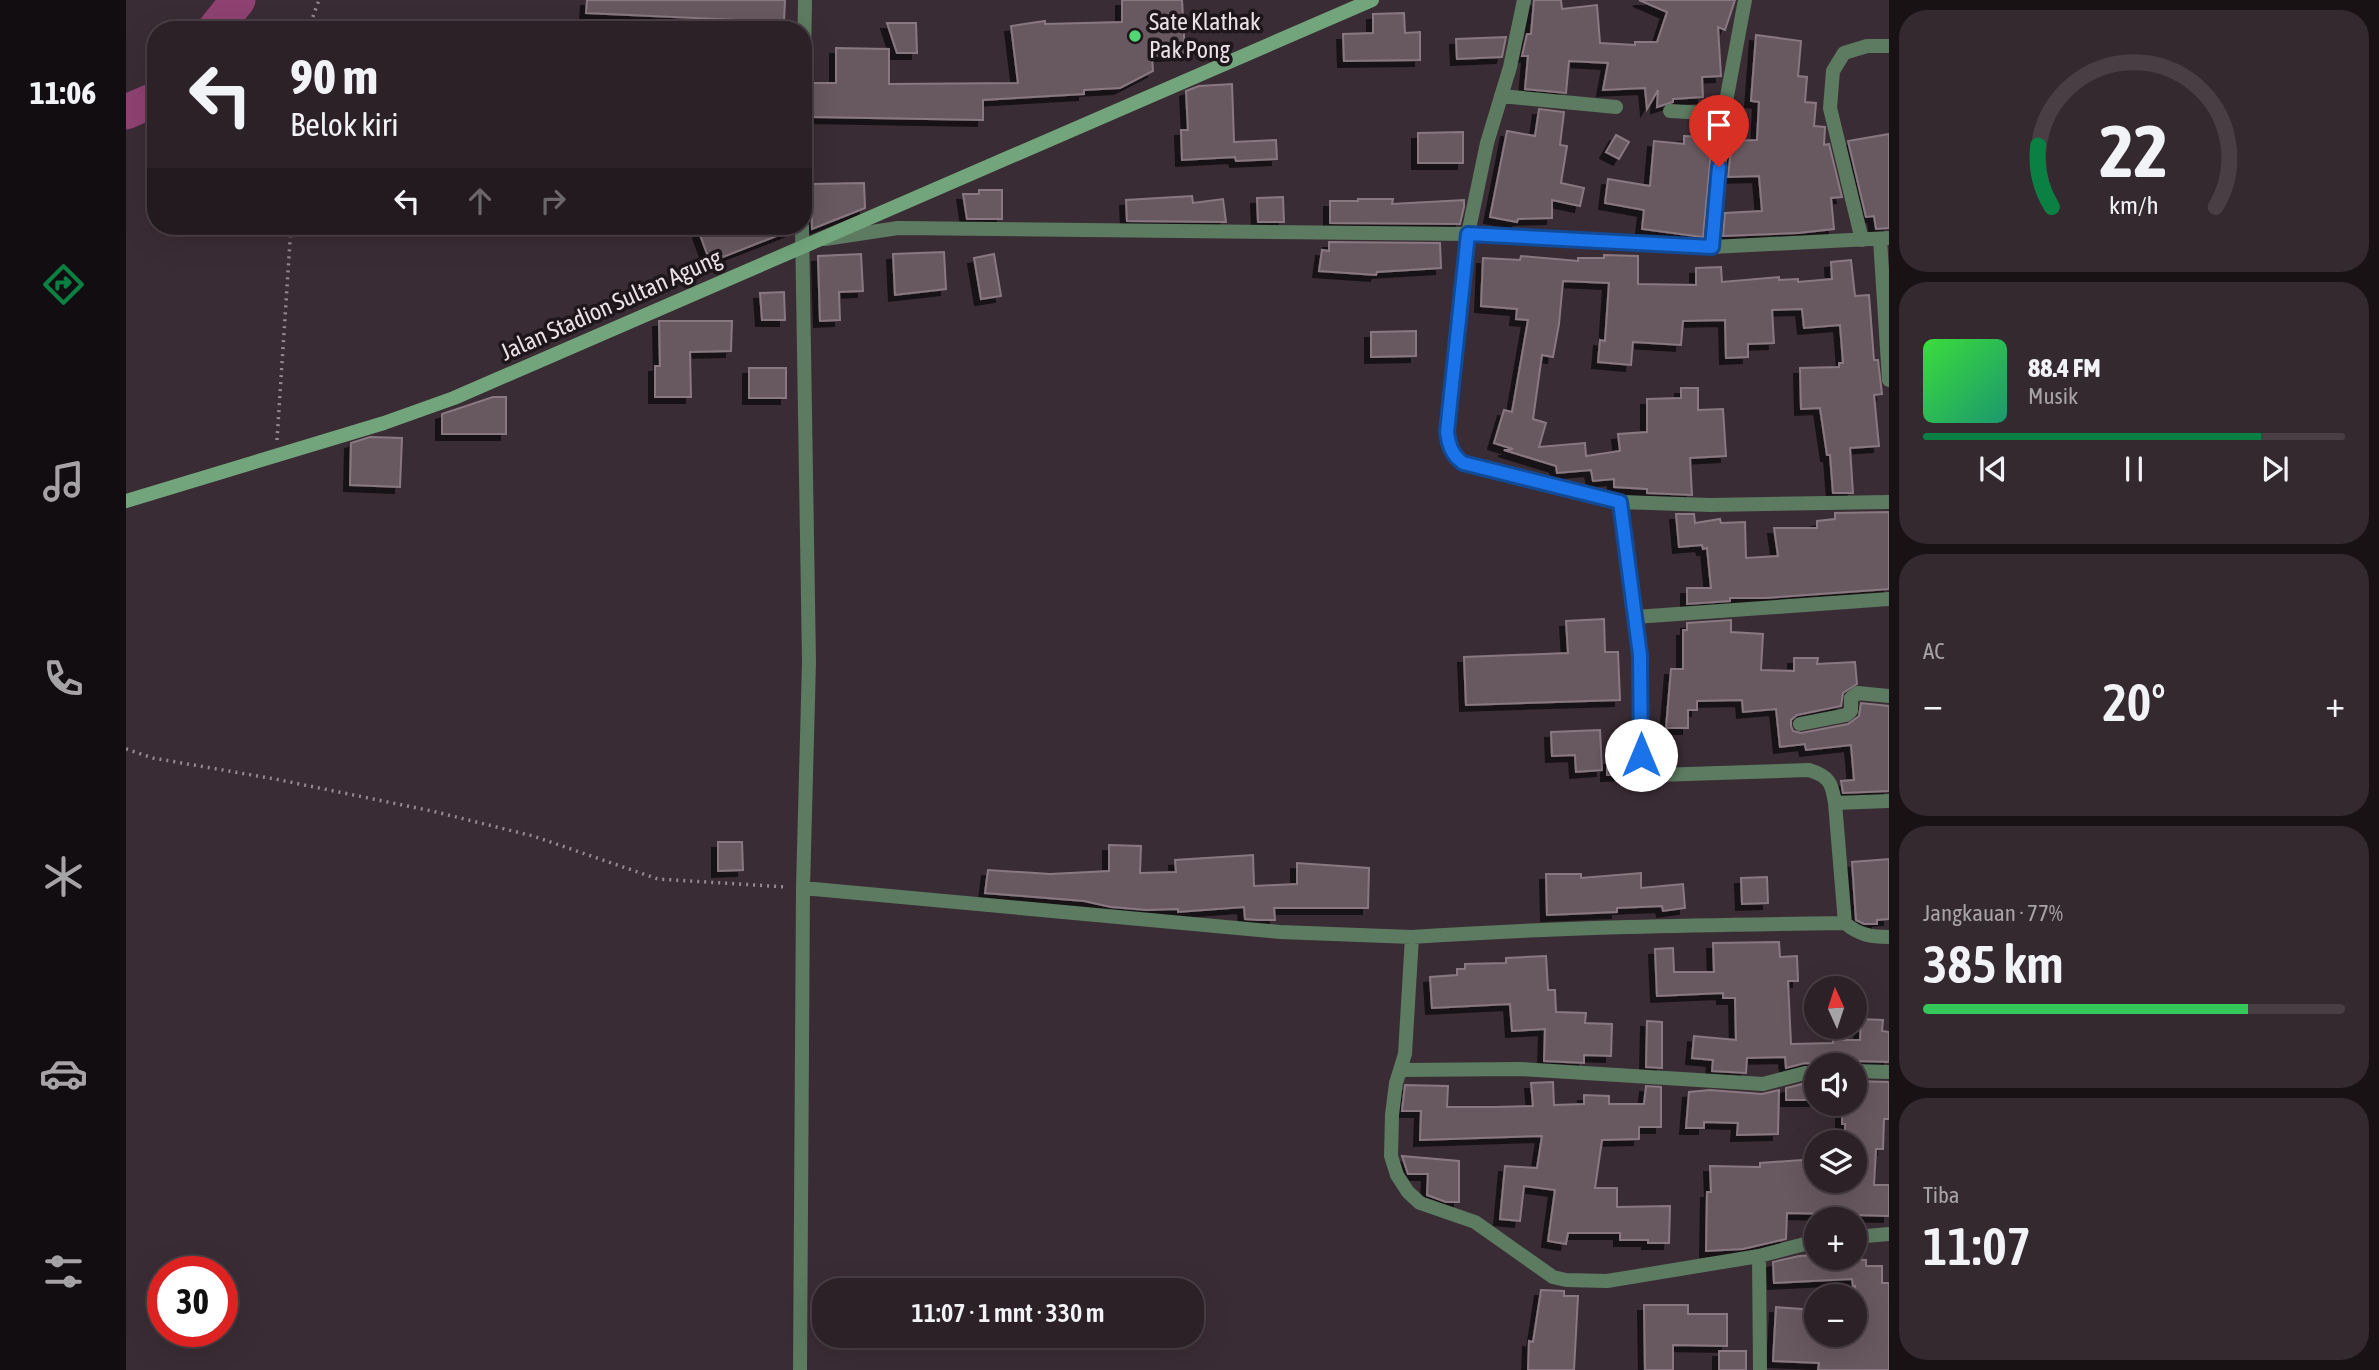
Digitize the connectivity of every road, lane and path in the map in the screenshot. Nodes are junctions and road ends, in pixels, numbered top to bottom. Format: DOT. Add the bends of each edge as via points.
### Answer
graph roads {
  1 [pos="318,0"];
  2 [pos="805,0"];
  3 [pos="1371,0"];
  4 [pos="1524,0"];
  5 [pos="1745,0"];
  6 [pos="312,21"];
  7 [pos="805,21"];
  8 [pos="1889,46"];
  9 [pos="1501,96"];
  10 [pos="1616,107"];
  11 [pos="1670,111"];
  12 [pos="1724,114"];
  13 [pos="1468,234"];
  14 [pos="290,235"];
  15 [pos="802,235"];
  16 [pos="1884,239"];
  17 [pos="821,240"];
  18 [pos="1862,240"];
  19 [pos="802,246"];
  20 [pos="1712,247"];
  21 [pos="1889,380"];
  22 [pos="276,456"];
  23 [pos="126,501"];
  24 [pos="1620,502"];
  25 [pos="1889,502"];
  26 [pos="1889,599"];
  27 [pos="1635,617"];
  28 [pos="1889,696"];
  29 [pos="1800,724"];
  30 [pos="126,749"];
  31 [pos="1889,801"];
  32 [pos="1835,803"];
  33 [pos="803,888"];
  34 [pos="1845,923"];
  35 [pos="1412,937"];
  36 [pos="1889,937"];
  37 [pos="1401,1070"];
  38 [pos="1867,1071"];
  39 [pos="1889,1072"];
  40 [pos="1804,1073"];
  41 [pos="1889,1234"];
  42 [pos="1867,1236"];
  43 [pos="1804,1244"];
  44 [pos="1759,1256"];
  45 [pos="800,1370"];
  46 [pos="1760,1370"];
  1 -- 6 [label="path"];
  2 -- 7 [label="street"];
  3 -- 17 [label="main road, Jalan Stadion Sultan Agung"];
  4 -- 9 [label="street"];
  5 -- 12 [label="street"];
  8 -- 18 [label="street" via="1867,46 1844,54 1833,71 1830,108"];
  9 -- 10 [label="street"];
  9 -- 13 [label="street"];
  11 -- 12 [label="street"];
  12 -- 20 [label="street"];
  13 -- 17 [label="street" via="898,228"];
  13 -- 20 [label="street"];
  13 -- 24 [label="street" via="1447,432 1455,457 1463,463"];
  14 -- 22 [label="path"];
  15 -- 19 [label="street"];
  16 -- 18 [label="street"];
  16 -- 21 [label="street"];
  17 -- 19 [label="main road, Jalan Stadion Sultan Agung"];
  18 -- 20 [label="street"];
  19 -- 22 [label="main road, Jalan Stadion Sultan Agung" via="454,398"];
  19 -- 33 [label="street" via="810,662"];
  22 -- 23 [label="main road, Jalan Stadion Sultan Agung"];
  24 -- 25 [label="street"];
  24 -- 27 [label="street"];
  26 -- 27 [label="street"];
  27 -- 32 [label="street" via="1641,755 1646,768 1657,775 1809,770 1824,775 1833,787"];
  28 -- 29 [label="street" via="1858,693 1851,698 1851,711 1846,715"];
  30 -- 33 [label="path" via="432,811 533,836 658,878"];
  31 -- 32 [label="street"];
  32 -- 34 [label="street"];
  33 -- 35 [label="street" via="1280,932"];
  33 -- 45 [label="street"];
  34 -- 35 [label="street" via="1630,926"];
  34 -- 36 [label="street" via="1856,933"];
  35 -- 37 [label="street"];
  37 -- 40 [label="street" via="1520,1069 1763,1084"];
  37 -- 44 [label="street" via="1392,1115 1391,1156 1408,1192 1420,1203 1475,1222 1553,1277 1607,1281"];
  38 -- 39 [label="street"];
  41 -- 42 [label="street"];
  43 -- 44 [label="street"];
  44 -- 46 [label="street"];
}
